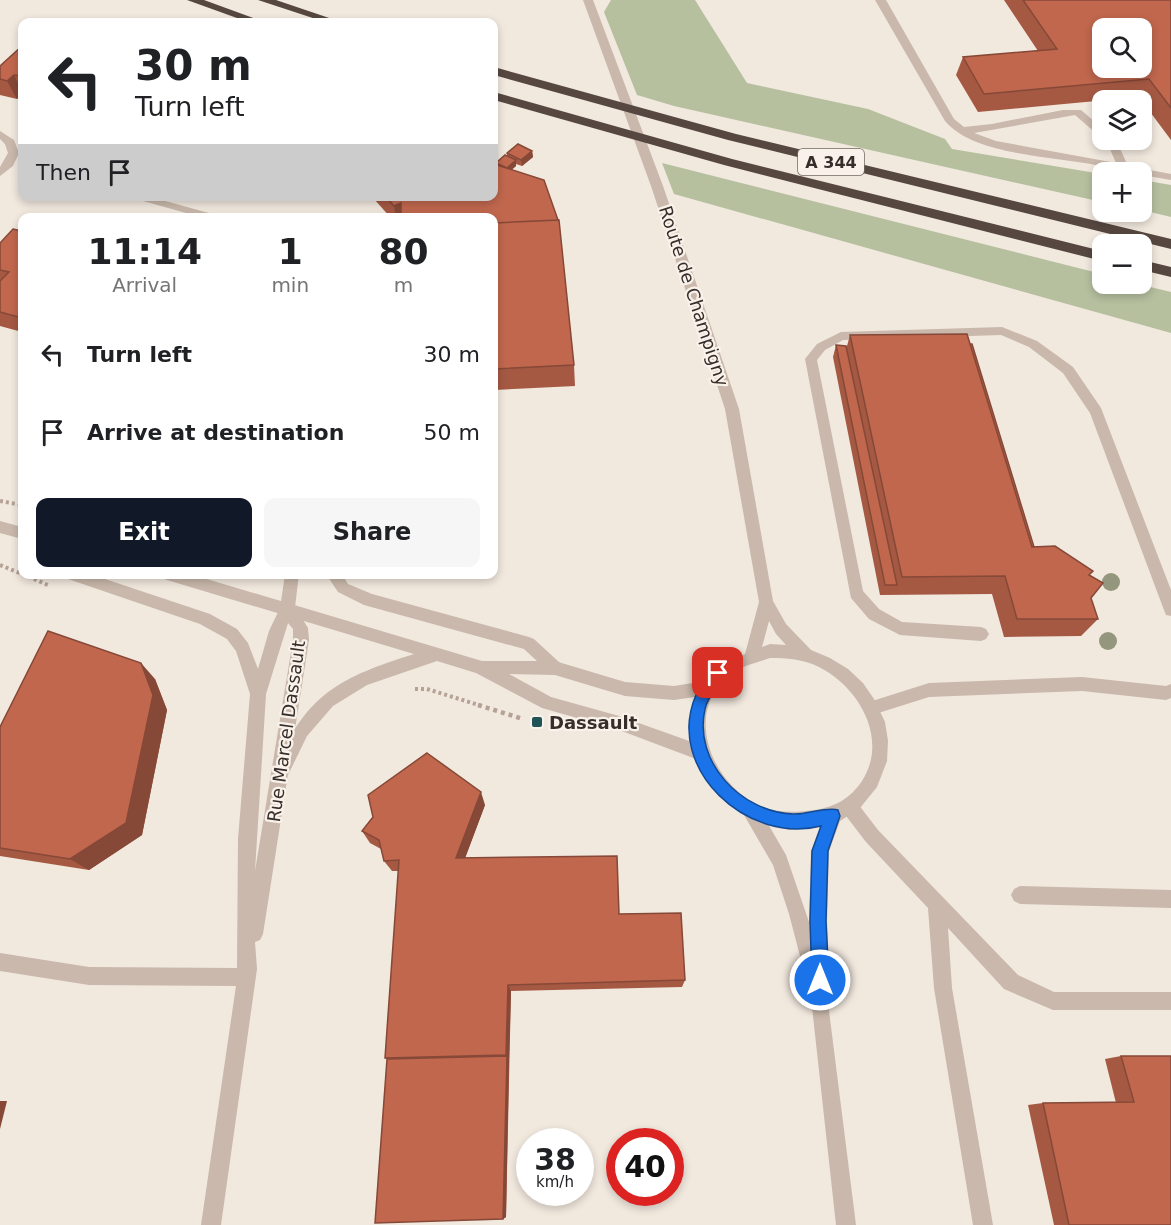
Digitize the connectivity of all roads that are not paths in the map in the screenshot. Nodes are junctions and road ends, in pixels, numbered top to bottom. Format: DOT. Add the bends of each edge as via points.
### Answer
graph roads {
  1 [pos="193,0"];
  2 [pos="264,0"];
  3 [pos="588,0"];
  4 [pos="880,0"];
  5 [pos="246,18"];
  6 [pos="322,18"];
  7 [pos="498,72"];
  8 [pos="498,97"];
  9 [pos="1092,125"];
  10 [pos="960,130"];
  11 [pos="0,134"];
  12 [pos="1092,163"];
  13 [pos="3,171"];
  14 [pos="18,172"];
  15 [pos="1152,174"];
  16 [pos="1171,177"];
  17 [pos="151,201"];
  18 [pos="201,213"];
  19 [pos="1171,244"];
  20 [pos="1092,253"];
  21 [pos="1152,267"];
  22 [pos="1171,272"];
  23 [pos="0,527"];
  24 [pos="18,533"];
  25 [pos="85,579"];
  26 [pos="186,579"];
  27 [pos="291,579"];
  28 [pos="337,579"];
  29 [pos="766,602"];
  30 [pos="287,608"];
  31 [pos="1171,610"];
  32 [pos="981,634"];
  33 [pos="437,654"];
  34 [pos="753,654"];
  35 [pos="805,654"];
  36 [pos="480,667"];
  37 [pos="555,669"];
  38 [pos="706,688"];
  39 [pos="1171,691"];
  40 [pos="258,694"];
  41 [pos="872,708"];
  42 [pos="700,753"];
  43 [pos="282,769"];
  44 [pos="849,806"];
  45 [pos="751,811"];
  46 [pos="833,816"];
  47 [pos="1020,895"];
  48 [pos="1171,899"];
  49 [pos="936,903"];
  50 [pos="0,962"];
  51 [pos="246,977"];
  52 [pos="820,999"];
  53 [pos="1171,1001"];
  54 [pos="211,1225"];
  55 [pos="846,1225"];
  56 [pos="983,1225"];
  1 -- 5 [label="highway"];
  2 -- 6 [label="highway"];
  3 -- 29 [label="street, Route de Champigny" via="657,186 732,409"];
  4 -- 10 [label="street" via="950,121"];
  7 -- 19 [label="highway, A 344" via="733,137"];
  8 -- 20 [label="highway, A 344" via="729,162"];
  9 -- 10 [label="street" via="1077,112 983,130"];
  10 -- 12 [label="street" via="994,144"];
  11 -- 13 [label="street" via="11,141 14,149 13,159"];
  13 -- 14 [label="street"];
  15 -- 16 [label="street"];
  17 -- 18 [label="street"];
  21 -- 22 [label="highway"];
  23 -- 24 [label="street"];
  25 -- 40 [label="street" via="206,620 232,634 243,648"];
  26 -- 30 [label="street"];
  27 -- 30 [label="street"];
  28 -- 37 [label="street" via="343,588 369,600 529,644"];
  29 -- 34 [label="street, Route de Champigny"];
  29 -- 35 [label="street, Route de Champigny" via="781,629"];
  30 -- 33 [label="street"];
  30 -- 40 [label="street, Rue Marcel Dassault"];
  30 -- 43 [label="street, Rue Marcel Dassault" via="300,628 301,640"];
  31 -- 32 [label="street" via="1096,412 1068,370 1033,344 1002,331 841,336 821,347 811,359 856,594 874,614 900,628"];
  33 -- 36 [label="street"];
  33 -- 43 [label="street" via="349,686 324,704 302,729"];
  34 -- 35 [label="street"];
  34 -- 38 [label="street" via="718,673"];
  35 -- 41 [label="street" via="844,674"];
  36 -- 37 [label="street"];
  36 -- 42 [label="street" via="548,704 628,726"];
  37 -- 38 [label="street" via="625,689 674,693"];
  38 -- 42 [label="street" via="695,730"];
  39 -- 41 [label="street" via="1082,684 929,690"];
  40 -- 51 [label="street, Rue Marcel Dassault" via="247,839"];
  41 -- 44 [label="street" via="881,751 866,791"];
  42 -- 45 [label="street" via="711,776 728,796"];
  43 -- 51 [label="street, Rue Marcel Dassault"];
  44 -- 46 [label="street"];
  44 -- 49 [label="street"];
  45 -- 46 [label="street" via="792,822"];
  45 -- 52 [label="street" via="780,861"];
  46 -- 52 [label="street" via="820,851"];
  47 -- 48 [label="street"];
  49 -- 53 [label="street" via="1011,982 1053,1000"];
  49 -- 56 [label="street" via="943,988"];
  50 -- 51 [label="street" via="89,976"];
  51 -- 54 [label="street, Rue Marcel Dassault"];
  52 -- 55 [label="street"];
}
